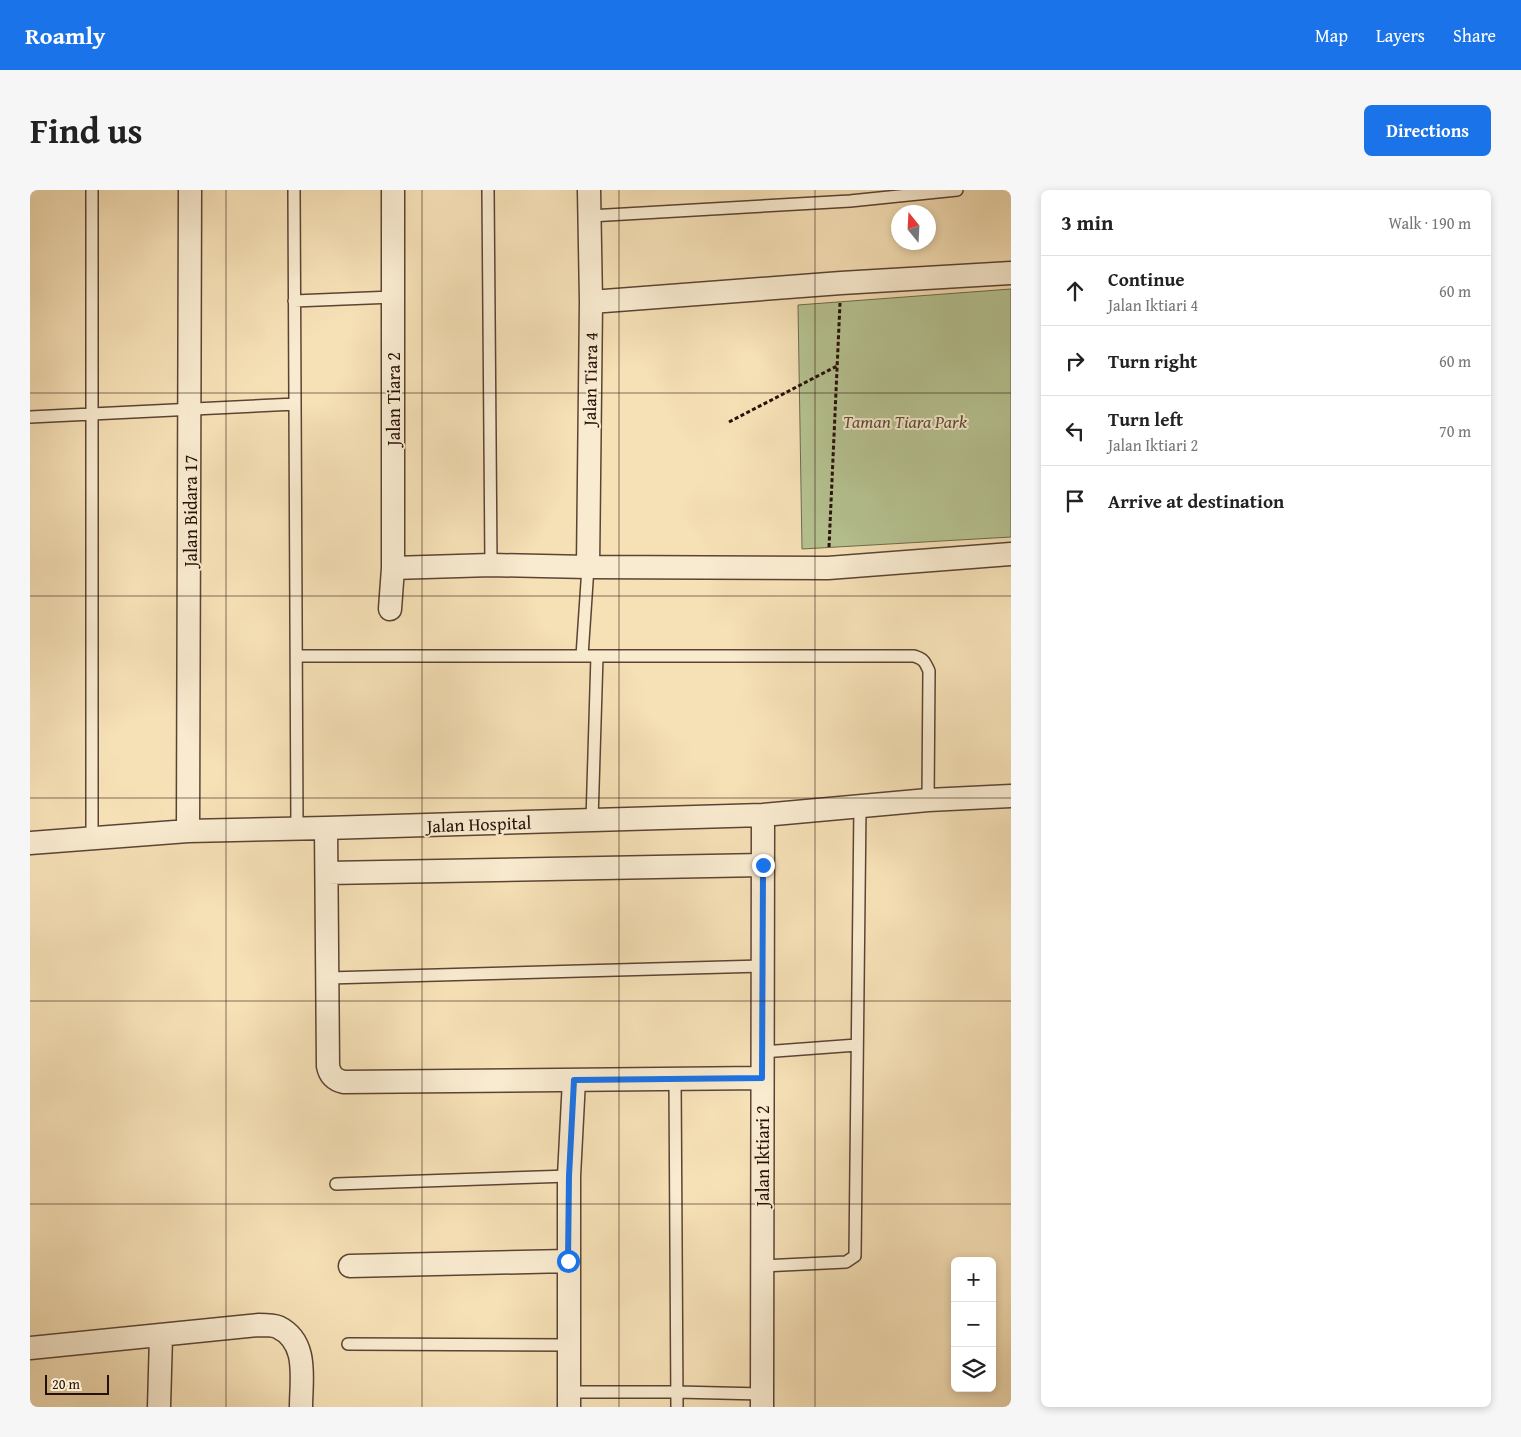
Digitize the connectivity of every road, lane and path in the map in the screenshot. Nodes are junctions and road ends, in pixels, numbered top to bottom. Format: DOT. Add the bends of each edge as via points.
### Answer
graph roads {
  1 [pos="92,190"];
  2 [pos="190,190"];
  3 [pos="294,190"];
  4 [pos="393,190"];
  5 [pos="488,190"];
  6 [pos="589,190"];
  7 [pos="957,190"];
  8 [pos="590,216"];
  9 [pos="1011,273"];
  10 [pos="841,283"];
  11 [pos="393,296"];
  12 [pos="294,301"];
  13 [pos="591,302"];
  14 [pos="837,366"];
  15 [pos="294,404"];
  16 [pos="190,410"];
  17 [pos="91,414"];
  18 [pos="30,417"];
  19 [pos="729,422"];
  20 [pos="1011,554"];
  21 [pos="491,565"];
  22 [pos="588,567"];
  23 [pos="393,568"];
  24 [pos="828,568"];
  25 [pos="390,609"];
  26 [pos="297,656"];
  27 [pos="582,656"];
  28 [pos="597,656"];
  29 [pos="1011,796"];
  30 [pos="928,800"];
  31 [pos="860,806"];
  32 [pos="763,815"];
  33 [pos="592,820"];
  34 [pos="326,828"];
  35 [pos="297,829"];
  36 [pos="188,831"];
  37 [pos="92,838"];
  38 [pos="30,843"];
  39 [pos="763,865"];
  40 [pos="326,873"];
  41 [pos="762,966"];
  42 [pos="328,978"];
  43 [pos="857,1045"];
  44 [pos="762,1052"];
  45 [pos="675,1078"];
  46 [pos="762,1078"];
  47 [pos="574,1080"];
  48 [pos="569,1176"];
  49 [pos="336,1184"];
  50 [pos="568,1261"];
  51 [pos="350,1266"];
  52 [pos="762,1266"];
  53 [pos="161,1336"];
  54 [pos="348,1344"];
  55 [pos="569,1345"];
  56 [pos="30,1348"];
  57 [pos="677,1392"];
  58 [pos="569,1399"];
  59 [pos="762,1400"];
  60 [pos="159,1407"];
  61 [pos="301,1407"];
  62 [pos="677,1407"];
  1 -- 17 [label="lane"];
  2 -- 16 [label="street, Jalan Bidara 17"];
  3 -- 12 [label="lane"];
  4 -- 11 [label="street, Jalan Tiara 2"];
  5 -- 21 [label="lane"];
  6 -- 8 [label="street, Jalan Tiara 4"];
  7 -- 8 [label="lane" via="850,201"];
  8 -- 13 [label="street, Jalan Tiara 4"];
  9 -- 10 [label="street"];
  10 -- 13 [label="street"];
  10 -- 14 [label="path"];
  11 -- 12 [label="lane"];
  11 -- 23 [label="street, Jalan Tiara 2"];
  12 -- 15 [label="lane"];
  13 -- 22 [label="street, Jalan Tiara 4"];
  14 -- 19 [label="path"];
  14 -- 24 [label="path"];
  15 -- 16 [label="lane"];
  15 -- 26 [label="lane"];
  16 -- 17 [label="lane"];
  16 -- 36 [label="street, Jalan Bidara 17"];
  17 -- 18 [label="lane"];
  17 -- 37 [label="lane"];
  20 -- 24 [label="street"];
  21 -- 22 [label="street"];
  21 -- 23 [label="street"];
  22 -- 24 [label="street"];
  22 -- 27 [label="lane"];
  23 -- 25 [label="street, Jalan Tiara 2"];
  26 -- 27 [label="lane"];
  26 -- 35 [label="lane"];
  27 -- 28 [label="lane"];
  28 -- 30 [label="lane" via="921,658 928,671"];
  28 -- 33 [label="lane"];
  29 -- 30 [label="street, Jalan Hospital"];
  30 -- 31 [label="street, Jalan Hospital"];
  31 -- 32 [label="street, Jalan Hospital"];
  31 -- 43 [label="lane"];
  32 -- 33 [label="street, Jalan Hospital"];
  32 -- 39 [label="street, Jalan Iktiari 2"];
  33 -- 34 [label="street, Jalan Hospital"];
  34 -- 35 [label="street, Jalan Hospital"];
  34 -- 40 [label="street"];
  35 -- 36 [label="street, Jalan Hospital"];
  36 -- 37 [label="street, Jalan Hospital"];
  37 -- 38 [label="street, Jalan Hospital"];
  39 -- 40 [label="street"];
  39 -- 41 [label="street, Jalan Iktiari 2"];
  40 -- 42 [label="street"];
  41 -- 42 [label="lane"];
  41 -- 44 [label="street, Jalan Iktiari 2"];
  42 -- 47 [label="street" via="328,1066 329,1072 338,1080"];
  43 -- 44 [label="lane"];
  43 -- 52 [label="lane" via="854,1256 846,1262"];
  44 -- 46 [label="street, Jalan Iktiari 2"];
  45 -- 46 [label="street"];
  45 -- 47 [label="street"];
  45 -- 57 [label="lane"];
  46 -- 52 [label="street, Jalan Iktiari 2"];
  47 -- 48 [label="street"];
  48 -- 49 [label="lane"];
  48 -- 50 [label="street"];
  50 -- 51 [label="street"];
  50 -- 55 [label="street"];
  52 -- 59 [label="street, Jalan Iktiari 2"];
  53 -- 56 [label="street"];
  53 -- 60 [label="street"];
  53 -- 61 [label="street" via="259,1325 277,1326 291,1335 299,1348 302,1362"];
  54 -- 55 [label="lane"];
  55 -- 58 [label="street"];
  57 -- 58 [label="lane"];
  57 -- 59 [label="lane"];
  57 -- 62 [label="lane"];
}
